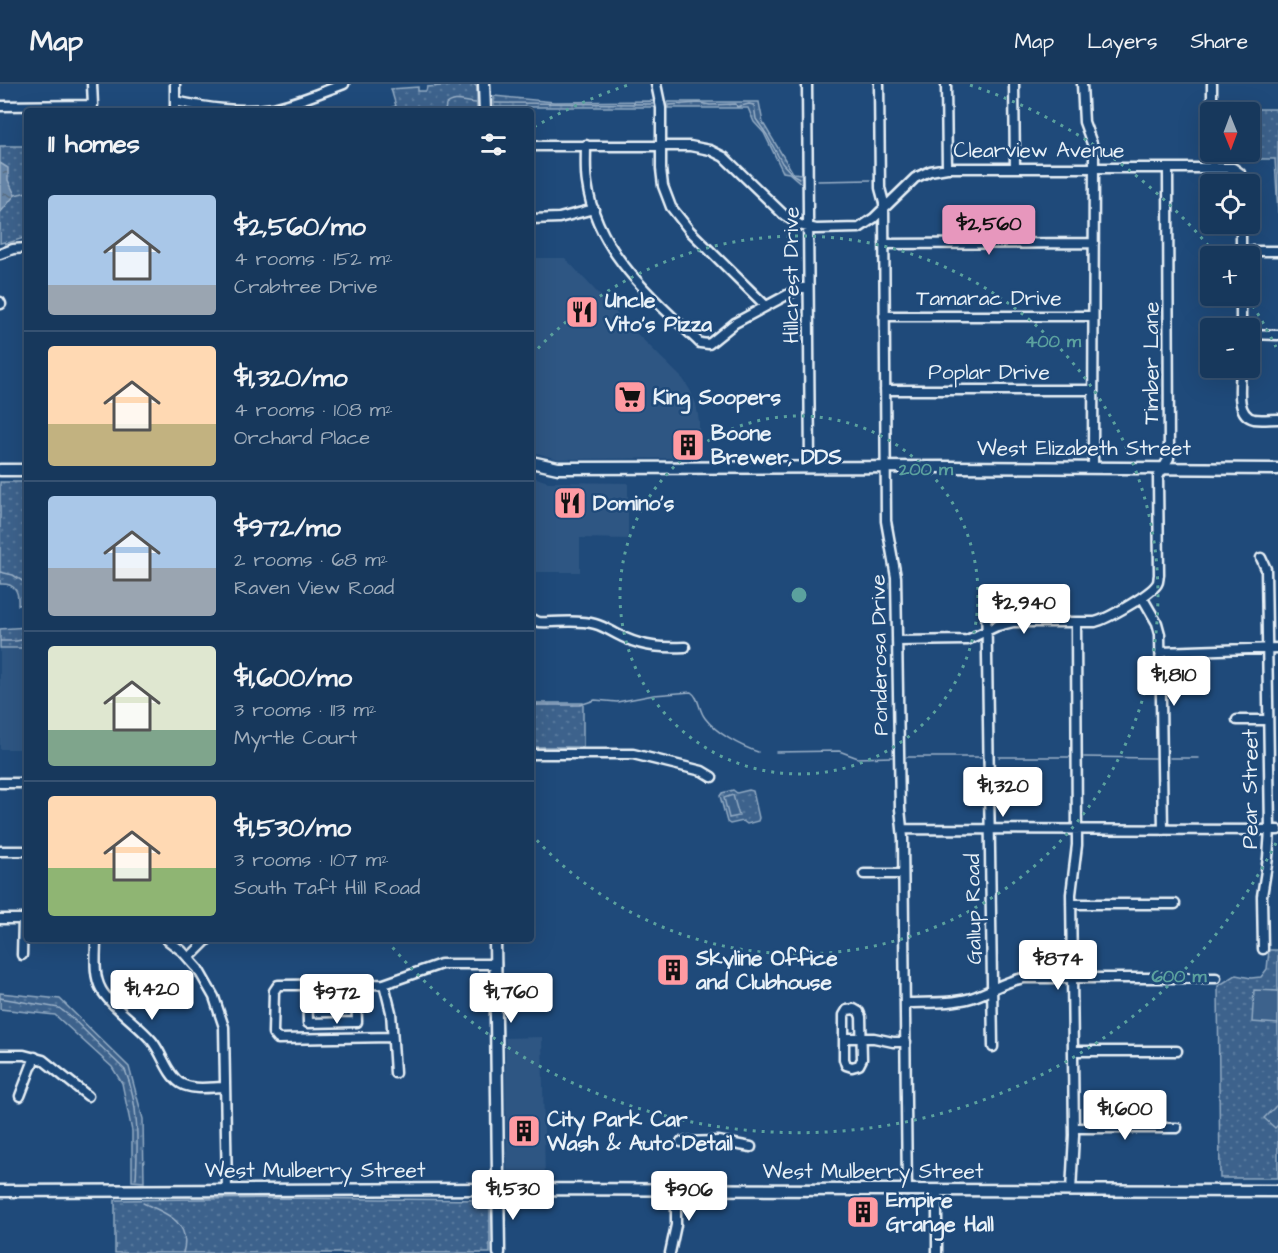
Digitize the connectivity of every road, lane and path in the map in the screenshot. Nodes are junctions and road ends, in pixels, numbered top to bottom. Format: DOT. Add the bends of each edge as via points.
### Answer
graph roads {
  1 [pos="92,84"];
  2 [pos="175,84"];
  3 [pos="344,84"];
  4 [pos="484,84"];
  5 [pos="656,84"];
  6 [pos="807,84"];
  7 [pos="879,84"];
  8 [pos="946,84"];
  9 [pos="1014,84"];
  10 [pos="1082,84"];
  11 [pos="1212,84"];
  12 [pos="1212,102"];
  13 [pos="0,106"];
  14 [pos="175,106"];
  15 [pos="214,108"];
  16 [pos="267,108"];
  17 [pos="485,108"];
  18 [pos="660,145"];
  19 [pos="534,146"];
  20 [pos="586,146"];
  21 [pos="1213,162"];
  22 [pos="947,168"];
  23 [pos="1015,168"];
  24 [pos="1094,168"];
  25 [pos="1213,168"];
  26 [pos="1168,169"];
  27 [pos="1240,174"];
  28 [pos="884,208"];
  29 [pos="594,209"];
  30 [pos="534,219"];
  31 [pos="809,228"];
  32 [pos="1094,243"];
  33 [pos="884,244"];
  34 [pos="24,248"];
  35 [pos="1278,251"];
  36 [pos="1260,252"];
  37 [pos="0,254"];
  38 [pos="808,288"];
  39 [pos="766,306"];
  40 [pos="885,316"];
  41 [pos="1093,316"];
  42 [pos="1260,334"];
  43 [pos="1278,335"];
  44 [pos="1241,378"];
  45 [pos="885,390"];
  46 [pos="1093,390"];
  47 [pos="1278,419"];
  48 [pos="534,463"];
  49 [pos="810,467"];
  50 [pos="885,467"];
  51 [pos="1093,467"];
  52 [pos="1163,468"];
  53 [pos="1278,469"];
  54 [pos="0,470"];
  55 [pos="24,470"];
  56 [pos="1261,558"];
  57 [pos="986,590"];
  58 [pos="1142,597"];
  59 [pos="534,620"];
  60 [pos="1076,623"];
  61 [pos="987,632"];
  62 [pos="897,641"];
  63 [pos="685,647"];
  64 [pos="1267,648"];
  65 [pos="1278,648"];
  66 [pos="1160,652"];
  67 [pos="1237,720"];
  68 [pos="1268,720"];
  69 [pos="534,754"];
  70 [pos="712,777"];
  71 [pos="0,783"];
  72 [pos="24,783"];
  73 [pos="902,829"];
  74 [pos="990,829"];
  75 [pos="1077,829"];
  76 [pos="1163,830"];
  77 [pos="1274,830"];
  78 [pos="0,851"];
  79 [pos="24,851"];
  80 [pos="864,874"];
  81 [pos="903,874"];
  82 [pos="1071,903"];
  83 [pos="1175,904"];
  84 [pos="0,919"];
  85 [pos="24,919"];
  86 [pos="24,931"];
  87 [pos="96,942"];
  88 [pos="170,942"];
  89 [pos="205,942"];
  90 [pos="495,942"];
  91 [pos="1263,949"];
  92 [pos="22,956"];
  93 [pos="189,958"];
  94 [pos="496,964"];
  95 [pos="1073,978"];
  96 [pos="1216,978"];
  97 [pos="384,984"];
  98 [pos="307,986"];
  99 [pos="356,986"];
  100 [pos="992,989"];
  101 [pos="905,1003"];
  102 [pos="392,1037"];
  103 [pos="844,1038"];
  104 [pos="861,1038"];
  105 [pos="906,1042"];
  106 [pos="993,1047"];
  107 [pos="1177,1051"];
  108 [pos="1073,1052"];
  109 [pos="0,1055"];
  110 [pos="35,1057"];
  111 [pos="395,1073"];
  112 [pos="225,1087"];
  113 [pos="20,1096"];
  114 [pos="88,1096"];
  115 [pos="1074,1128"];
  116 [pos="1177,1128"];
  117 [pos="681,1142"];
  118 [pos="751,1147"];
  119 [pos="498,1189"];
  120 [pos="227,1190"];
  121 [pos="676,1190"];
  122 [pos="0,1191"];
  123 [pos="907,1191"];
  124 [pos="937,1191"];
  125 [pos="1071,1191"];
  126 [pos="1278,1191"];
  127 [pos="499,1253"];
  128 [pos="670,1253"];
  129 [pos="937,1253"];
  1 -- 13 [label="street" via="93,105"];
  2 -- 14 [label="street"];
  3 -- 16 [label="street"];
  4 -- 17 [label="main road"];
  5 -- 18 [label="street" via="661,108"];
  6 -- 31 [label="street, Hillcrest Drive"];
  7 -- 28 [label="street, Ponderosa Drive" via="880,188"];
  8 -- 22 [label="street"];
  9 -- 23 [label="street"];
  10 -- 24 [label="street" via="1083,113 1094,149"];
  11 -- 12 [label="street"];
  14 -- 15 [label="street"];
  18 -- 20 [label="street, Clearview Avenue"];
  18 -- 31 [label="street, Clearview Avenue" via="699,146 724,157 792,221"];
  18 -- 39 [label="street" via="663,186 676,214"];
  19 -- 20 [label="street, Clearview Avenue"];
  20 -- 29 [label="street" via="587,184"];
  21 -- 25 [label="street"];
  22 -- 23 [label="street, Clearview Avenue"];
  22 -- 28 [label="street, Clearview Avenue" via="915,178"];
  23 -- 24 [label="street, Clearview Avenue"];
  24 -- 26 [label="street, Clearview Avenue"];
  24 -- 32 [label="street"];
  25 -- 26 [label="street, Clearview Avenue"];
  25 -- 27 [label="street, Clearview Avenue" via="1237,169"];
  26 -- 52 [label="street, Timber Lane" via="1169,458"];
  28 -- 31 [label="street, Clearview Avenue" via="859,228"];
  28 -- 33 [label="street, Ponderosa Drive"];
  29 -- 30 [label="street" via="559,218"];
  29 -- 39 [label="street" via="612,250 631,276 700,343 713,342 735,323"];
  31 -- 38 [label="street, Hillcrest Drive"];
  32 -- 33 [label="street"];
  32 -- 41 [label="street"];
  33 -- 40 [label="street, Ponderosa Drive"];
  34 -- 37 [label="street"];
  35 -- 36 [label="street"];
  38 -- 39 [label="street" via="800,288"];
  38 -- 49 [label="street, Hillcrest Drive"];
  40 -- 41 [label="street, Tamarac Drive"];
  40 -- 45 [label="street, Ponderosa Drive"];
  41 -- 46 [label="street"];
  42 -- 43 [label="street"];
  44 -- 47 [label="street" via="1244,412 1255,419"];
  45 -- 46 [label="street, Poplar Drive"];
  45 -- 50 [label="street, Ponderosa Drive"];
  46 -- 51 [label="street"];
  48 -- 49 [label="main road, West Elizabeth Street" via="558,468"];
  49 -- 50 [label="main road, West Elizabeth Street"];
  50 -- 51 [label="main road, West Elizabeth Street"];
  50 -- 62 [label="street, Ponderosa Drive" via="886,528 896,577"];
  51 -- 52 [label="main road, West Elizabeth Street"];
  52 -- 53 [label="main road, West Elizabeth Street"];
  52 -- 58 [label="street, Timber Lane" via="1158,477 1158,580"];
  54 -- 55 [label="main road"];
  56 -- 64 [label="street, Pear Street" via="1266,569"];
  57 -- 61 [label="street, Gallup Road"];
  58 -- 60 [label="street" via="1102,620"];
  58 -- 66 [label="street" via="1157,623"];
  59 -- 63 [label="street" via="590,623 645,645"];
  60 -- 61 [label="street" via="1013,622"];
  60 -- 75 [label="street"];
  61 -- 62 [label="street" via="962,641"];
  61 -- 74 [label="street, Gallup Road"];
  62 -- 73 [label="street, Ponderosa Drive"];
  64 -- 65 [label="street"];
  64 -- 66 [label="street"];
  64 -- 68 [label="street, Pear Street"];
  66 -- 76 [label="street"];
  67 -- 68 [label="street"];
  68 -- 77 [label="street, Pear Street"];
  69 -- 70 [label="street" via="633,754"];
  71 -- 72 [label="street"];
  73 -- 74 [label="street"];
  73 -- 81 [label="street, Ponderosa Drive"];
  74 -- 75 [label="street"];
  74 -- 100 [label="street, Gallup Road"];
  75 -- 76 [label="street"];
  75 -- 82 [label="street"];
  76 -- 77 [label="street"];
  77 -- 91 [label="street, Pear Street" via="1262,896"];
  78 -- 79 [label="street"];
  80 -- 81 [label="street"];
  81 -- 101 [label="street, Ponderosa Drive"];
  82 -- 83 [label="street"];
  82 -- 95 [label="street"];
  84 -- 85 [label="street"];
  86 -- 92 [label="street"];
  87 -- 112 [label="street" via="100,988 154,1044 177,1080 189,1086"];
  88 -- 93 [label="street"];
  89 -- 93 [label="street"];
  90 -- 94 [label="main road"];
  93 -- 112 [label="street" via="220,1012"];
  94 -- 97 [label="street" via="441,964"];
  94 -- 119 [label="main road"];
  95 -- 96 [label="street"];
  95 -- 100 [label="street" via="1018,979"];
  95 -- 108 [label="street"];
  97 -- 99 [label="street"];
  97 -- 102 [label="street"];
  98 -- 99 [label="street"];
  98 -- 99 [label="street" via="308,1023 357,1022"];
  98 -- 102 [label="street" via="278,985 274,991 273,1033 278,1039"];
  100 -- 101 [label="street" via="955,1002"];
  100 -- 106 [label="street, Gallup Road"];
  101 -- 105 [label="street, Ponderosa Drive"];
  102 -- 111 [label="street"];
  103 -- 104 [label="street"];
  103 -- 104 [label="street" via="844,1061 852,1067 861,1061"];
  103 -- 104 [label="street" via="844,1016 851,1009 860,1014"];
  104 -- 105 [label="street"];
  105 -- 123 [label="street, Ponderosa Drive"];
  107 -- 108 [label="street"];
  108 -- 115 [label="street"];
  109 -- 110 [label="street"];
  110 -- 113 [label="street"];
  110 -- 114 [label="street"];
  112 -- 120 [label="street"];
  115 -- 116 [label="street"];
  115 -- 125 [label="street"];
  117 -- 118 [label="street" via="718,1141"];
  119 -- 120 [label="main road, West Mulberry Street"];
  119 -- 121 [label="main road, West Mulberry Street"];
  119 -- 127 [label="main road"];
  120 -- 122 [label="main road, West Mulberry Street"];
  121 -- 123 [label="main road, West Mulberry Street"];
  121 -- 128 [label="street" via="676,1225"];
  123 -- 124 [label="main road, West Mulberry Street"];
  124 -- 125 [label="main road, West Mulberry Street"];
  124 -- 129 [label="street"];
  125 -- 126 [label="main road, West Mulberry Street"];
}
